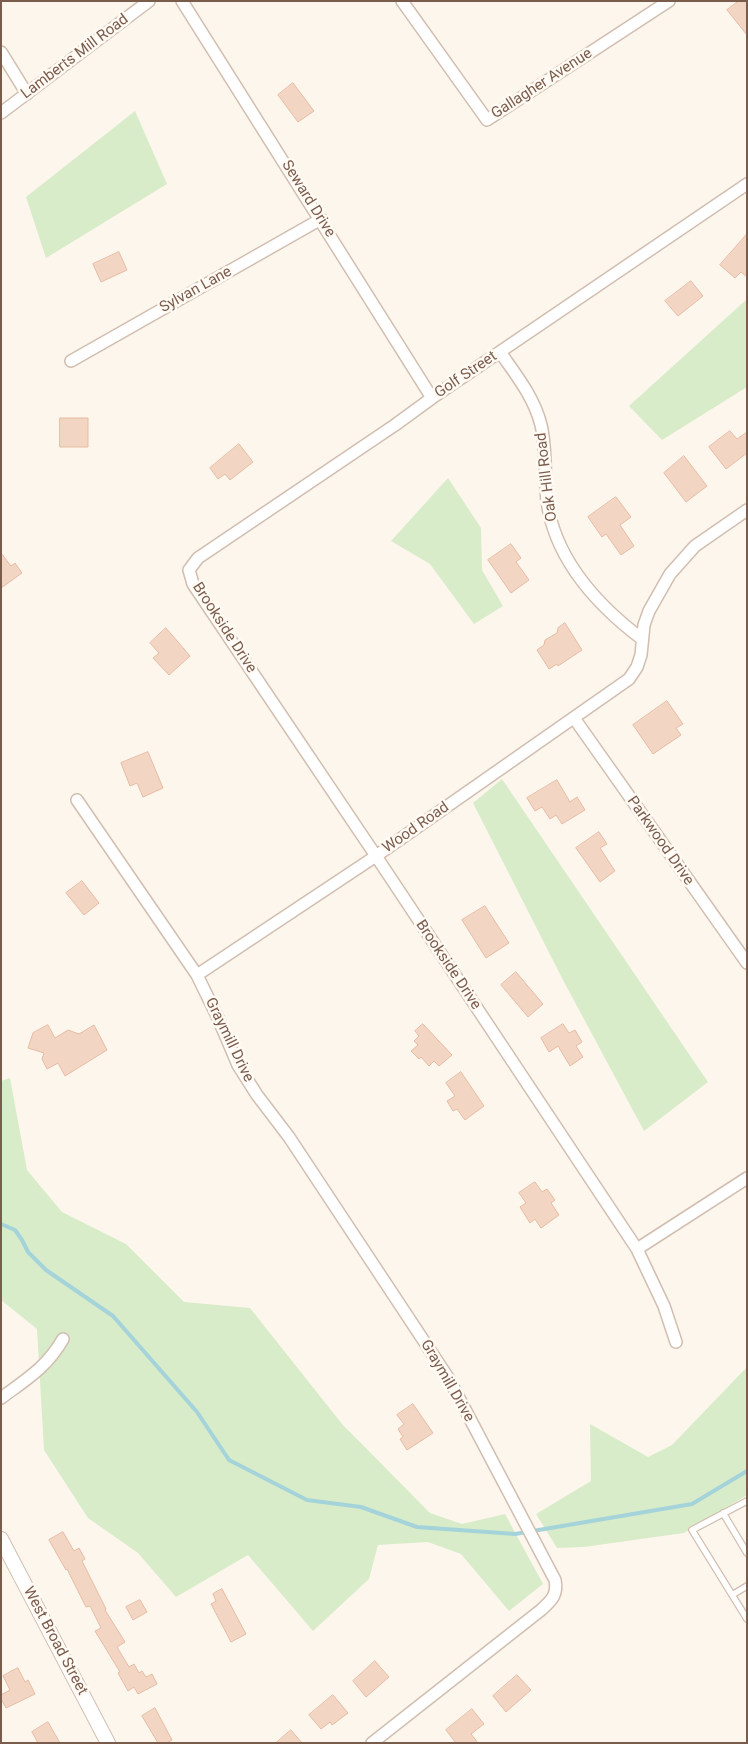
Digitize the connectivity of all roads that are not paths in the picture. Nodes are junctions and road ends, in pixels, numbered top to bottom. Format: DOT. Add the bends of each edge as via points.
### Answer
graph roads {
  1 [pos="149,1"];
  2 [pos="182,1"];
  3 [pos="402,1"];
  4 [pos="669,1"];
  5 [pos="1,52"];
  6 [pos="26,94"];
  7 [pos="1,113"];
  8 [pos="747,184"];
  9 [pos="321,220"];
  10 [pos="500,352"];
  11 [pos="71,361"];
  12 [pos="432,398"];
  13 [pos="747,510"];
  14 [pos="189,570"];
  15 [pos="642,639"];
  16 [pos="574,718"];
  17 [pos="77,800"];
  18 [pos="376,856"];
  19 [pos="747,963"];
  20 [pos="197,975"];
  21 [pos="747,1178"];
  22 [pos="637,1249"];
  23 [pos="63,1339"];
  24 [pos="676,1342"];
  25 [pos="1,1398"];
  26 [pos="747,1501"];
  27 [pos="722,1513"];
  28 [pos="1,1539"];
  29 [pos="747,1553"];
  30 [pos="747,1586"];
  31 [pos="732,1595"];
  32 [pos="747,1618"];
  33 [pos="108,1743"];
  34 [pos="372,1743"];
  1 -- 6 [label="street, Lamberts Mill Road"];
  2 -- 9 [label="street, Seward Drive"];
  3 -- 4 [label="street, Gallagher Avenue" via="487,120"];
  5 -- 6 [label="street"];
  6 -- 7 [label="street, Lamberts Mill Road"];
  8 -- 10 [label="street, Golf Street"];
  9 -- 11 [label="street, Sylvan Lane"];
  9 -- 12 [label="street, Seward Drive"];
  10 -- 12 [label="street, Golf Street"];
  10 -- 15 [label="street, Oak Hill Road" via="523,384 541,425 547,500 561,548 596,598"];
  12 -- 14 [label="street, Golf Street" via="198,558"];
  13 -- 15 [label="street, Wood Road" via="695,546 670,574 649,611"];
  14 -- 18 [label="street, Brookside Drive" via="194,584"];
  15 -- 16 [label="street, Wood Road" via="641,655 630,678"];
  16 -- 18 [label="street, Wood Road"];
  16 -- 19 [label="street, Parkwood Drive"];
  17 -- 20 [label="street"];
  18 -- 20 [label="street, Wood Road"];
  18 -- 22 [label="street, Brookside Drive"];
  20 -- 34 [label="street, Graymill Drive" via="238,1065 449,1379 555,1580 553,1598 540,1610"];
  21 -- 22 [label="street"];
  22 -- 24 [label="street, Brookside Drive" via="664,1306"];
  23 -- 25 [label="street" via="40,1370"];
  26 -- 27 [label="lane"];
  27 -- 29 [label="lane"];
  27 -- 31 [label="lane" via="692,1530"];
  28 -- 33 [label="street, West Broad Street"];
  30 -- 31 [label="lane"];
  31 -- 32 [label="lane"];
}
